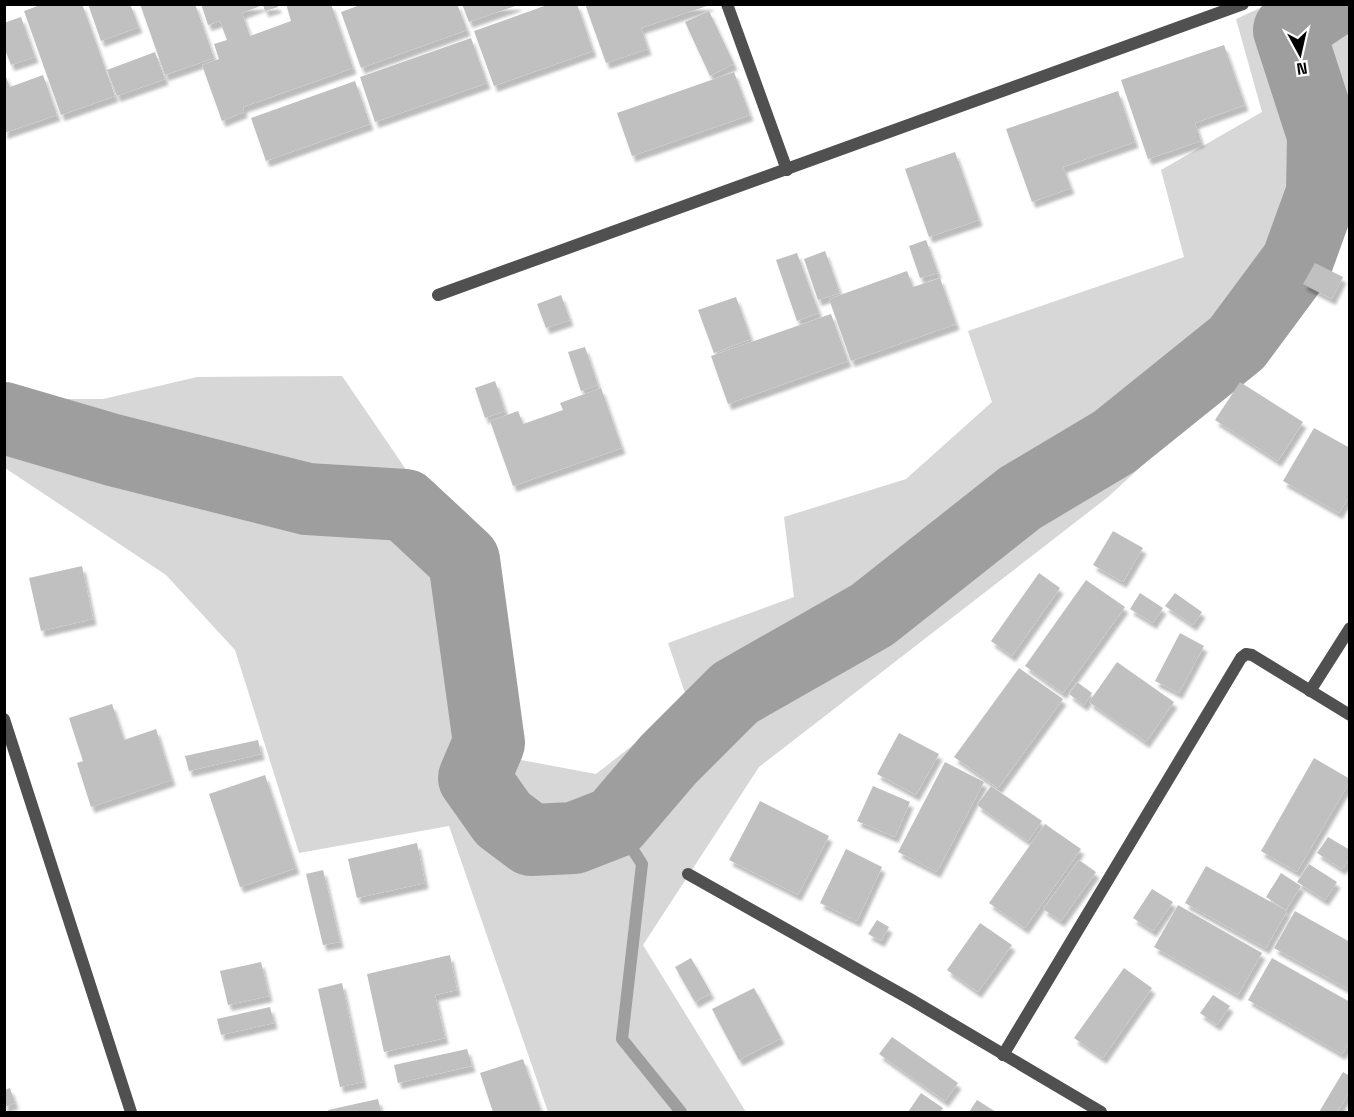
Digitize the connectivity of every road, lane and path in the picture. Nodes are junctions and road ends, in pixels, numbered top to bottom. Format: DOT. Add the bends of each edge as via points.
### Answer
graph roads {
  1 [pos="727,4"];
  2 [pos="1243,4"];
  3 [pos="787,170"];
  4 [pos="438,295"];
  5 [pos="1350,628"];
  6 [pos="1310,691"];
  7 [pos="1350,715"];
  8 [pos="4,719"];
  9 [pos="688,874"];
  10 [pos="1004,1055"];
  11 [pos="131,1113"];
  12 [pos="1101,1113"];
  1 -- 3 [label="street"];
  2 -- 3 [label="street"];
  3 -- 4 [label="street"];
  5 -- 6 [label="street"];
  6 -- 7 [label="street"];
  6 -- 10 [label="street" via="1252,655 1241,658"];
  8 -- 11 [label="street"];
  9 -- 10 [label="street"];
  10 -- 12 [label="street"];
}
